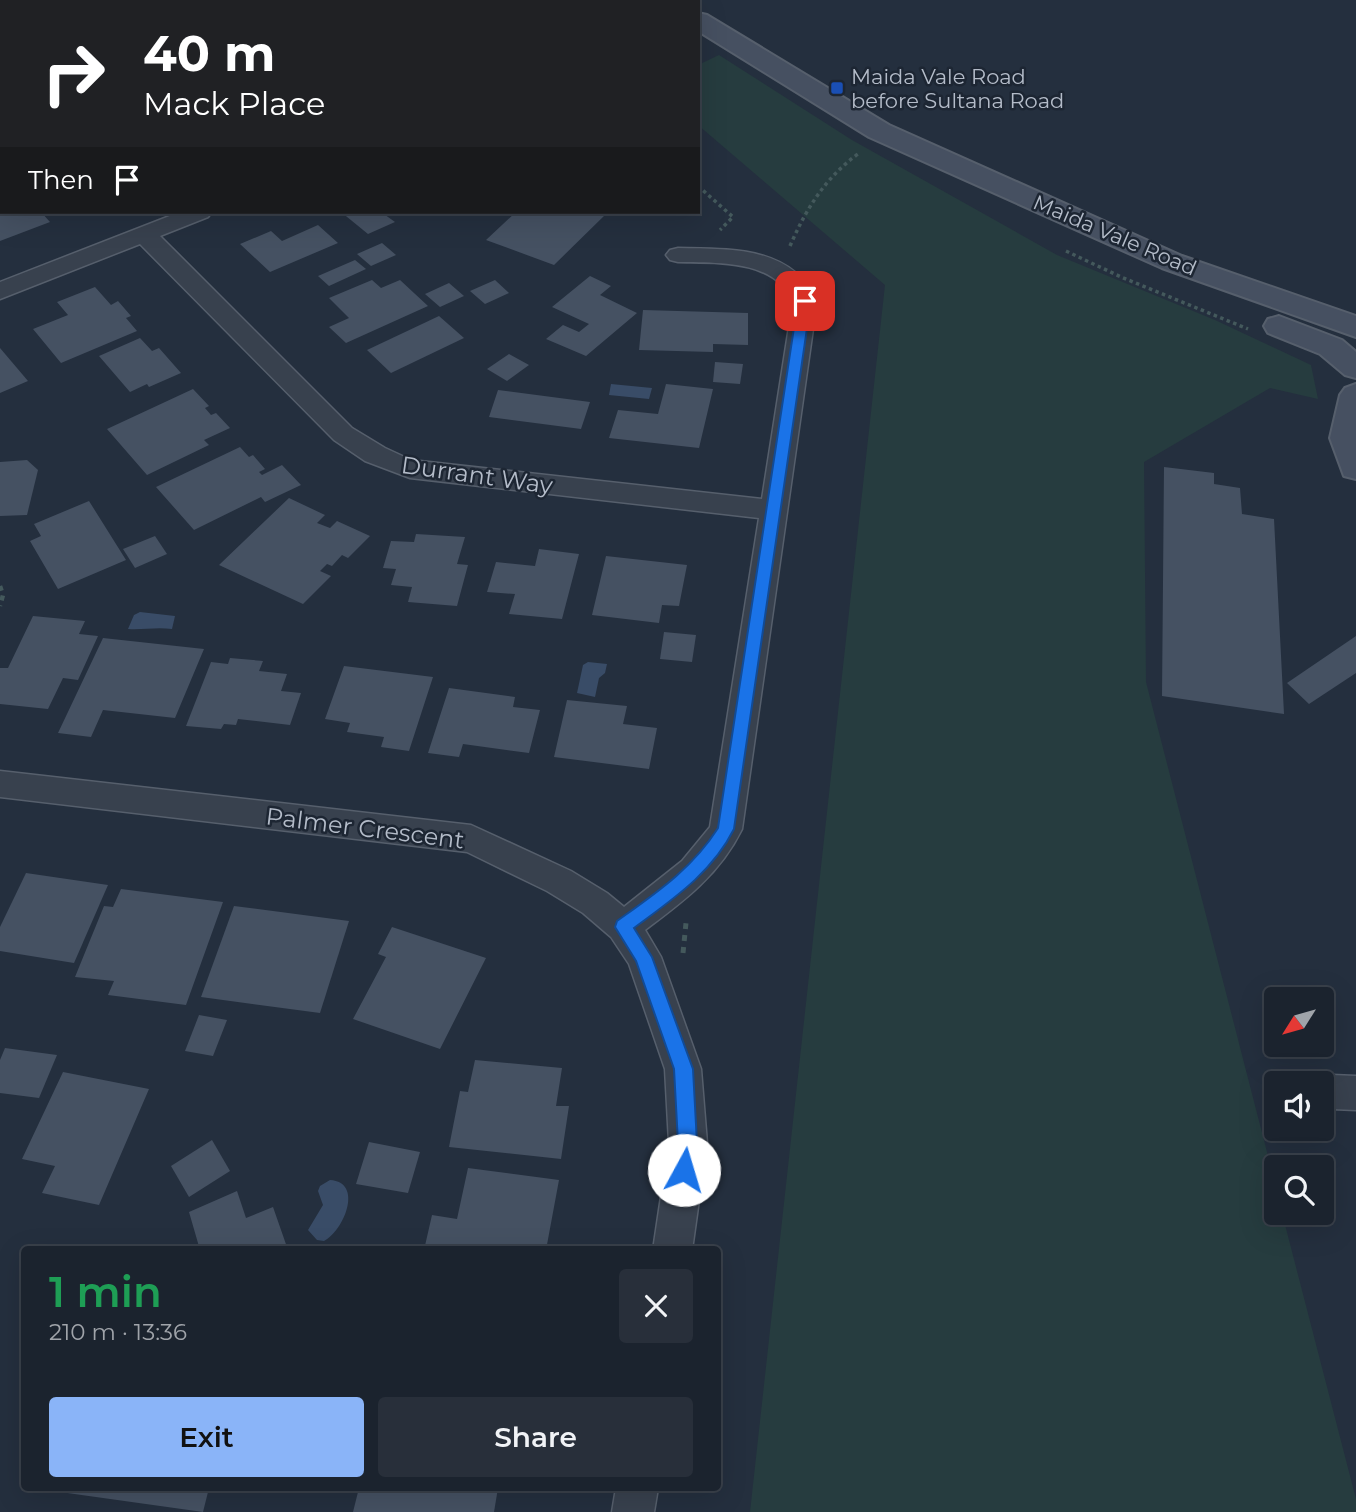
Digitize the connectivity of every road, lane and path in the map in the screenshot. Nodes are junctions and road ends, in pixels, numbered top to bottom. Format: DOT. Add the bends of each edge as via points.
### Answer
graph roads {
  1 [pos="700,21"];
  2 [pos="879,131"];
  3 [pos="700,188"];
  4 [pos="195,214"];
  5 [pos="145,235"];
  6 [pos="1060,248"];
  7 [pos="678,256"];
  8 [pos="713,256"];
  9 [pos="0,291"];
  10 [pos="1255,332"];
  11 [pos="1356,333"];
  12 [pos="1315,339"];
  13 [pos="1356,368"];
  14 [pos="1356,395"];
  15 [pos="1356,468"];
  16 [pos="773,510"];
  17 [pos="0,586"];
  18 [pos="0,606"];
  19 [pos="0,784"];
  20 [pos="623,927"];
  21 [pos="673,1246"];
  22 [pos="636,1491"];
  23 [pos="633,1512"];
  1 -- 2 [label="main road, Maida Vale Road"];
  2 -- 11 [label="main road, Maida Vale Road" via="1161,257"];
  2 -- 12 [label="main road, Maida Vale Road" via="921,163 1014,216 1186,292"];
  3 -- 8 [label="path" via="733,217 714,237"];
  4 -- 5 [label="street"];
  5 -- 9 [label="street"];
  5 -- 16 [label="street, Durrant Way" via="343,434 392,464 410,470"];
  6 -- 10 [label="path"];
  7 -- 8 [label="street"];
  8 -- 16 [label="street" via="778,270 802,288 805,301"];
  11 -- 12 [label="street, Maida Vale Road"];
  12 -- 13 [label="main road, Maida Vale Road" via="1341,353"];
  14 -- 15 [label="main road" via="1346,438"];
  16 -- 20 [label="street" via="726,829 709,857"];
  17 -- 18 [label="path"];
  19 -- 20 [label="street, Palmer Crescent" via="471,839 559,881"];
  20 -- 21 [label="street, Palmer Crescent" via="644,957 683,1069 688,1143"];
  22 -- 23 [label="street"];
}
